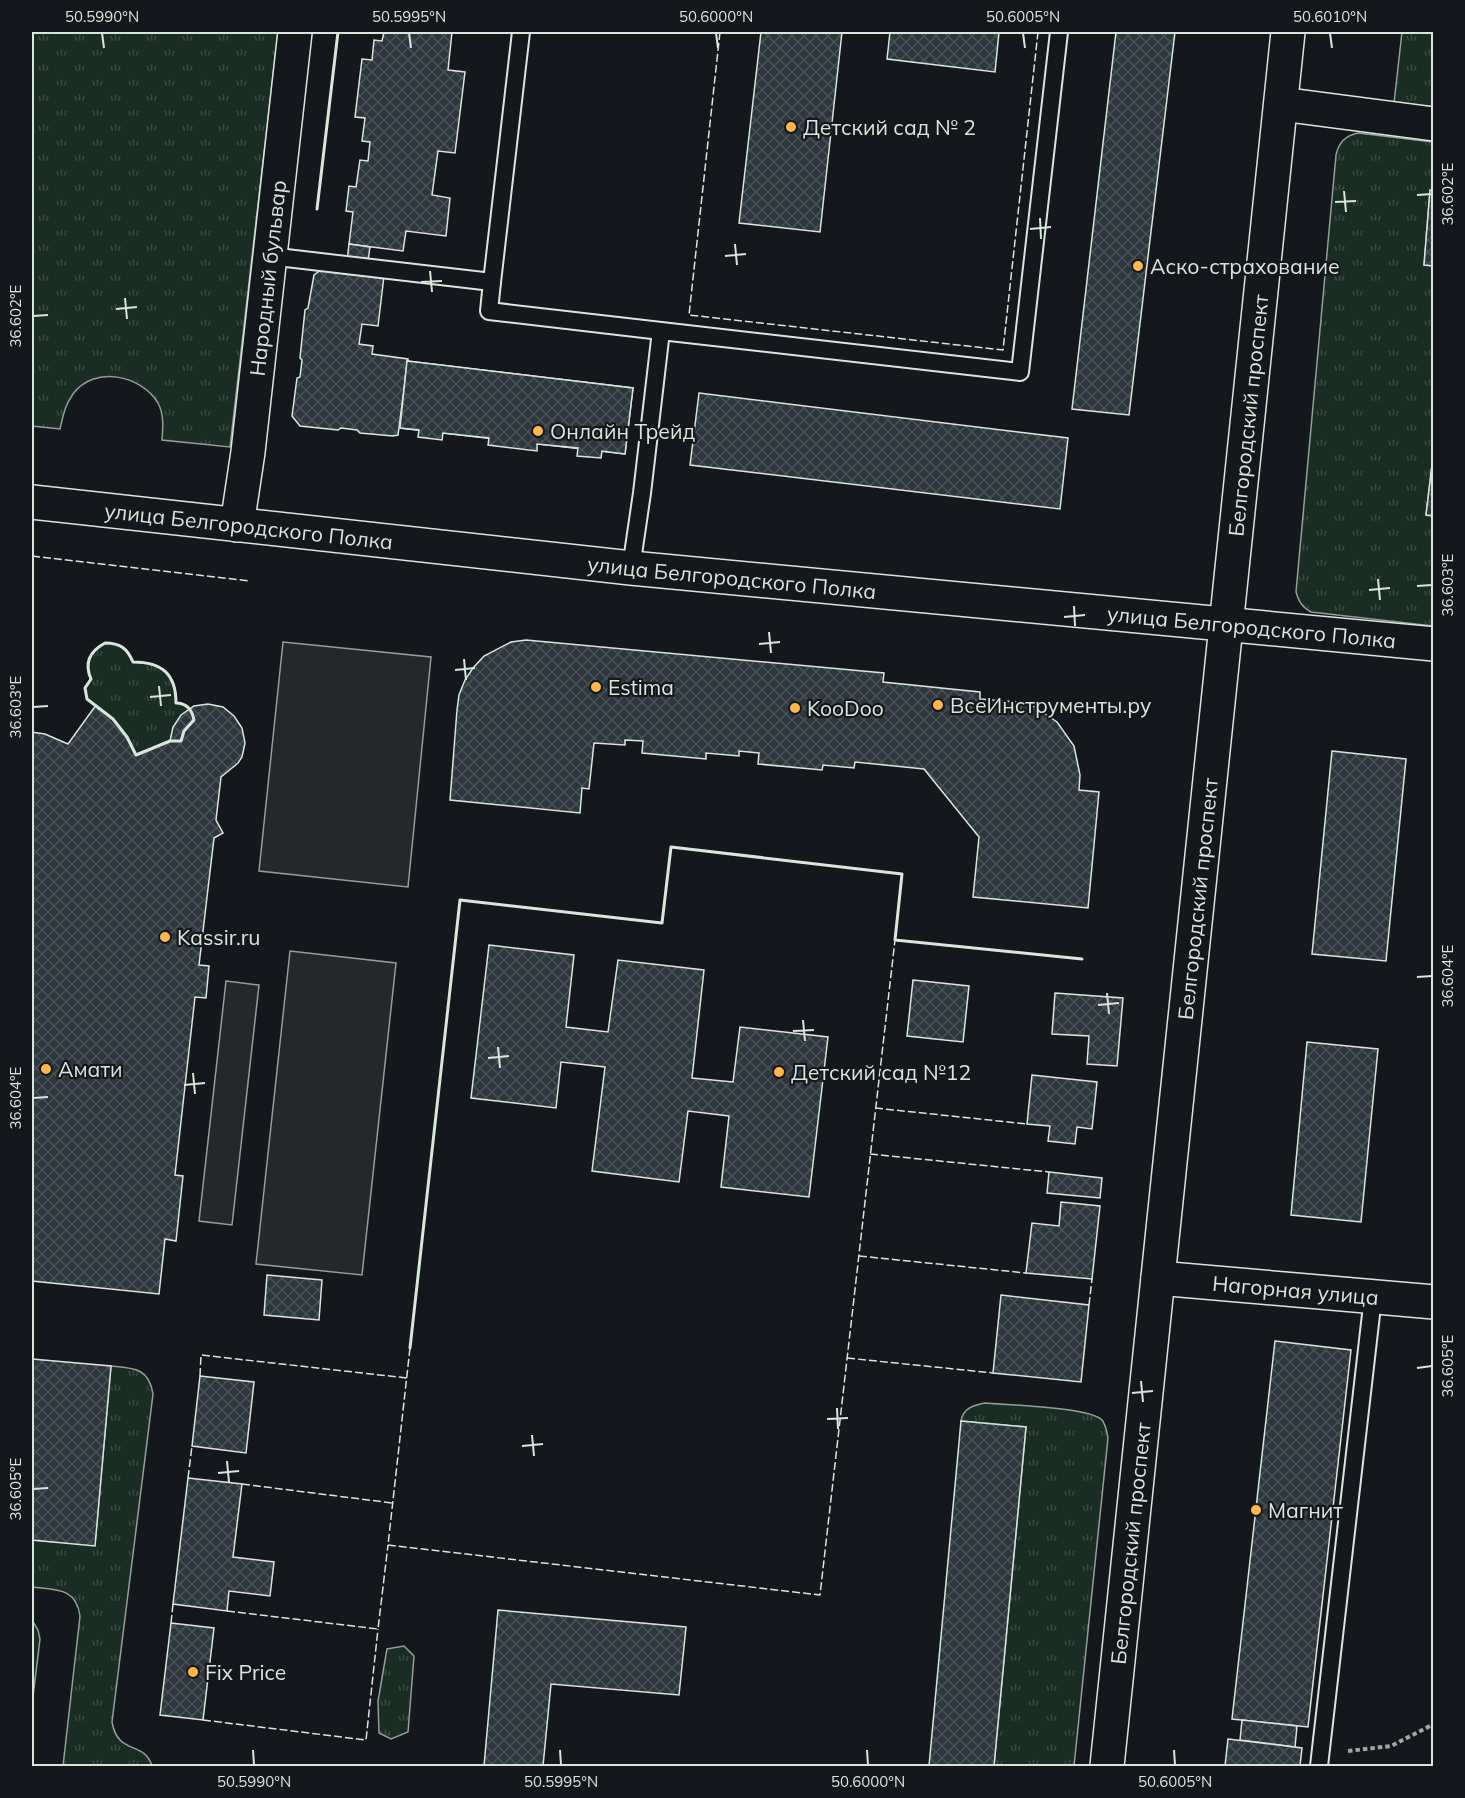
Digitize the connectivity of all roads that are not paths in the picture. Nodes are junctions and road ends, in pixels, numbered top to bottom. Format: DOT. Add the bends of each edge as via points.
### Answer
graph roads {
  1 [pos="295,32"];
  2 [pos="521,32"];
  3 [pos="1059,32"];
  4 [pos="1288,32"];
  5 [pos="1281,104"];
  6 [pos="1434,124"];
  7 [pos="269,256"];
  8 [pos="492,282"];
  9 [pos="661,331"];
  10 [pos="32,502"];
  11 [pos="237,525"];
  12 [pos="631,568"];
  13 [pos="1226,623"];
  14 [pos="1434,644"];
  15 [pos="1158,1278"];
  16 [pos="1373,1296"];
  17 [pos="1434,1302"];
  18 [pos="1319,1760"];
  19 [pos="1107,1767"];
  1 -- 7 [label="main road, Народный бульвар"];
  2 -- 8 [label="lane"];
  3 -- 9 [label="lane" via="1020,372"];
  4 -- 5 [label="main road, Белгородский проспект"];
  5 -- 6 [label="main road"];
  5 -- 13 [label="main road, Белгородский проспект"];
  7 -- 8 [label="lane"];
  7 -- 11 [label="main road, Народный бульвар"];
  8 -- 9 [label="lane" via="489,311"];
  9 -- 12 [label="lane"];
  10 -- 11 [label="main road, улица Белгородского Полка"];
  11 -- 12 [label="main road, улица Белгородского Полка"];
  12 -- 13 [label="main road, улица Белгородского Полка"];
  13 -- 14 [label="main road, улица Белгородского Полка"];
  13 -- 15 [label="main road, Белгородский проспект"];
  15 -- 16 [label="main road, Нагорная улица"];
  15 -- 19 [label="main road, Белгородский проспект"];
  16 -- 17 [label="main road, Нагорная улица"];
  16 -- 18 [label="lane"];
}
